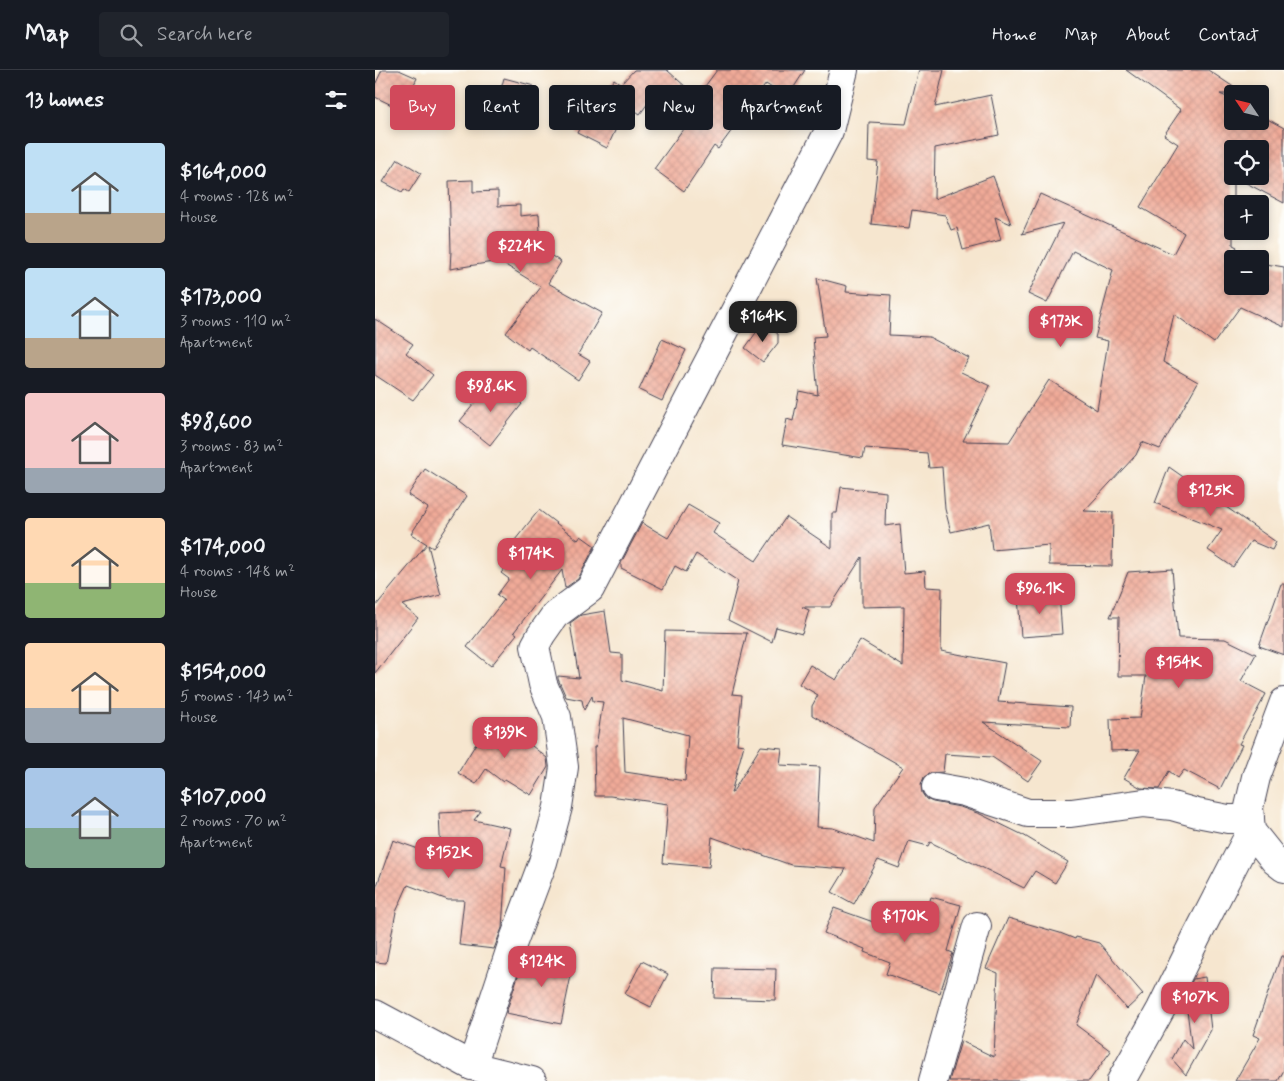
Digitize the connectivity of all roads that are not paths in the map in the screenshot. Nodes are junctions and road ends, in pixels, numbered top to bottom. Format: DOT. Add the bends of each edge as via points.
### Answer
graph roads {
  1 [pos="843,70"];
  2 [pos="1284,702"];
  3 [pos="936,787"];
  4 [pos="1251,825"];
  5 [pos="1284,868"];
  6 [pos="977,926"];
  7 [pos="375,1014"];
  8 [pos="472,1066"];
  9 [pos="533,1081"];
  10 [pos="933,1081"];
  11 [pos="1121,1081"];
  1 -- 8 [label="street" via="829,131 590,589 555,615 535,646 543,684 557,717 564,767 558,807 543,862"];
  2 -- 4 [label="street" via="1256,777 1249,807"];
  3 -- 4 [label="street" via="964,792 1028,813 1071,813 1145,803 1172,806"];
  4 -- 5 [label="street" via="1275,861"];
  4 -- 11 [label="street" via="1161,1010"];
  6 -- 10 [label="street"];
  7 -- 8 [label="street"];
  8 -- 9 [label="street"];
}
